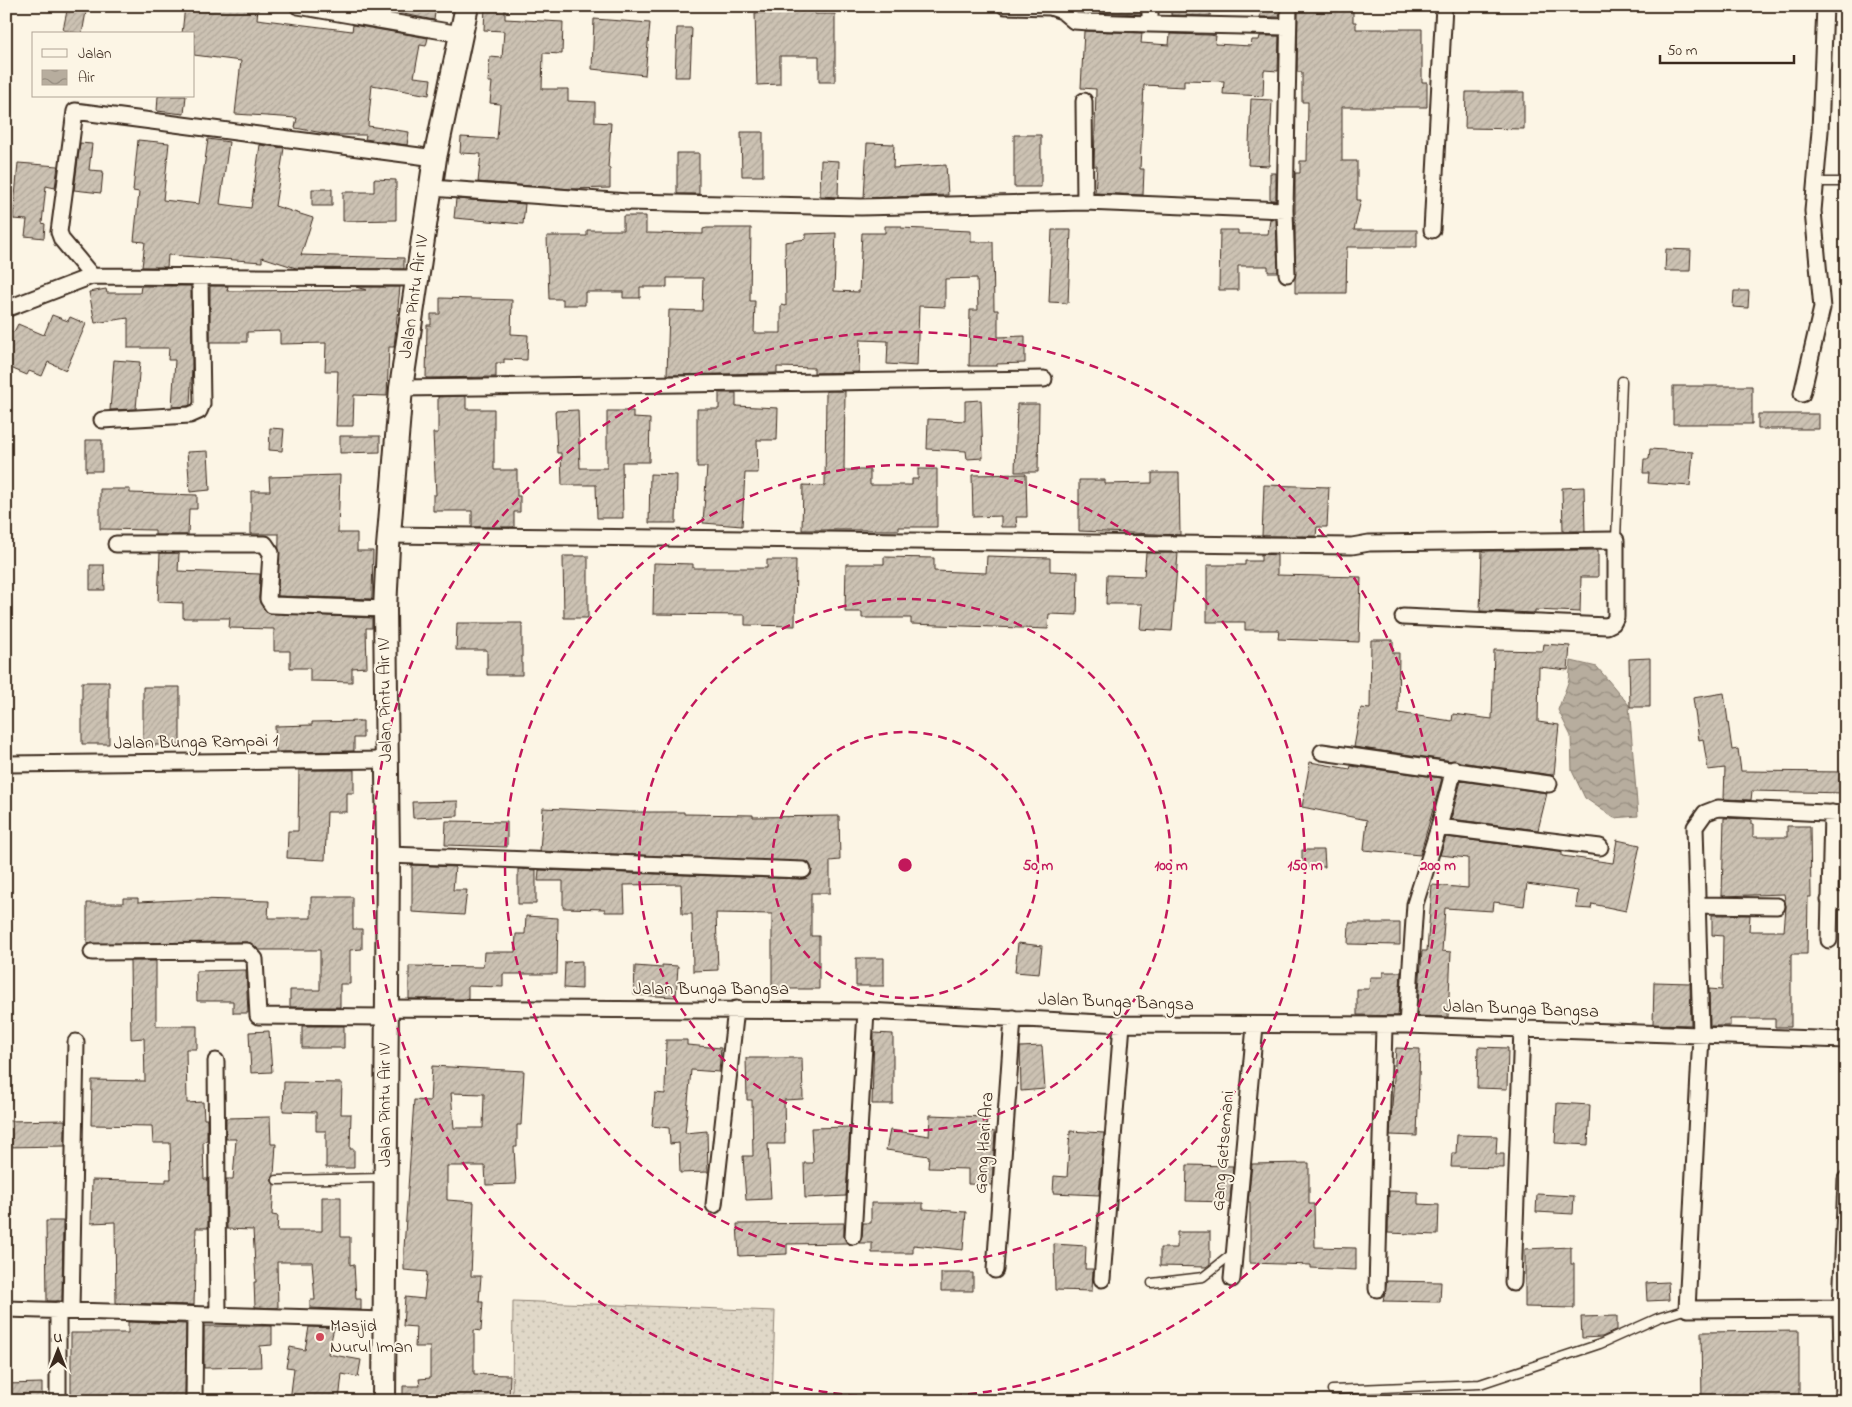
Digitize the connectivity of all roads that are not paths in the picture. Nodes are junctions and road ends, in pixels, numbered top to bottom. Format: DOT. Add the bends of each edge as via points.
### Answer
graph roads {
  1 [pos="298,6"];
  2 [pos="467,6"];
  3 [pos="1005,6"];
  4 [pos="1150,6"];
  5 [pos="1288,6"];
  6 [pos="1444,6"];
  7 [pos="1825,6"];
  8 [pos="1150,24"];
  9 [pos="1287,27"];
  10 [pos="460,34"];
  11 [pos="1084,101"];
  12 [pos="435,158"];
  13 [pos="1816,182"];
  14 [pos="1846,182"];
  15 [pos="431,188"];
  16 [pos="1085,202"];
  17 [pos="1285,210"];
  18 [pos="1432,230"];
  19 [pos="1287,274"];
  20 [pos="92,276"];
  21 [pos="200,276"];
  22 [pos="418,278"];
  23 [pos="6,309"];
  24 [pos="1044,379"];
  25 [pos="1622,381"];
  26 [pos="401,388"];
  27 [pos="1802,394"];
  28 [pos="102,420"];
  29 [pos="389,535"];
  30 [pos="1616,540"];
  31 [pos="116,544"];
  32 [pos="386,609"];
  33 [pos="1403,617"];
  34 [pos="1322,752"];
  35 [pos="387,760"];
  36 [pos="6,764"];
  37 [pos="1454,769"];
  38 [pos="1550,784"];
  39 [pos="1839,813"];
  40 [pos="1439,828"];
  41 [pos="1600,847"];
  42 [pos="388,855"];
  43 [pos="803,870"];
  44 [pos="1829,900"];
  45 [pos="1846,901"];
  46 [pos="1697,905"];
  47 [pos="1777,906"];
  48 [pos="1829,940"];
  49 [pos="92,952"];
  50 [pos="736,1009"];
  51 [pos="866,1011"];
  52 [pos="386,1013"];
  53 [pos="1013,1018"];
  54 [pos="1122,1024"];
  55 [pos="1407,1025"];
  56 [pos="1255,1026"];
  57 [pos="1384,1027"];
  58 [pos="1522,1028"];
  59 [pos="1701,1035"];
  60 [pos="1846,1040"];
  61 [pos="76,1042"];
  62 [pos="216,1061"];
  63 [pos="386,1178"];
  64 [pos="1846,1179"];
  65 [pos="277,1180"];
  66 [pos="714,1205"];
  67 [pos="853,1236"];
  68 [pos="1233,1253"];
  69 [pos="995,1270"];
  70 [pos="1102,1279"];
  71 [pos="1232,1279"];
  72 [pos="1152,1283"];
  73 [pos="1513,1283"];
  74 [pos="1377,1289"];
  75 [pos="1841,1308"];
  76 [pos="6,1309"];
  77 [pos="1687,1309"];
  78 [pos="65,1310"];
  79 [pos="218,1315"];
  80 [pos="195,1316"];
  81 [pos="386,1320"];
  82 [pos="1332,1390"];
  83 [pos="58,1401"];
  84 [pos="194,1401"];
  85 [pos="384,1401"];
  86 [pos="1842,1401"];
  1 -- 10 [label="street"];
  2 -- 10 [label="main road, Jalan Pintu Air IV"];
  3 -- 8 [label="street" via="1050,7 1074,20"];
  4 -- 8 [label="street"];
  5 -- 9 [label="street"];
  6 -- 18 [label="street"];
  7 -- 13 [label="street"];
  8 -- 9 [label="street"];
  9 -- 17 [label="street"];
  10 -- 12 [label="main road, Jalan Pintu Air IV"];
  11 -- 16 [label="street"];
  12 -- 15 [label="main road, Jalan Pintu Air IV"];
  12 -- 20 [label="street" via="75,111 59,232"];
  13 -- 14 [label="lane"];
  13 -- 27 [label="street" via="1813,229 1822,308"];
  15 -- 16 [label="street" via="628,202 862,207"];
  15 -- 22 [label="main road, Jalan Pintu Air IV"];
  16 -- 17 [label="street"];
  17 -- 19 [label="street"];
  20 -- 21 [label="street"];
  20 -- 23 [label="street"];
  21 -- 22 [label="street"];
  21 -- 28 [label="street" via="202,404 199,411 190,415"];
  22 -- 26 [label="main road, Jalan Pintu Air IV"];
  24 -- 26 [label="street"];
  25 -- 30 [label="lane"];
  26 -- 29 [label="main road, Jalan Pintu Air IV"];
  29 -- 30 [label="street" via="1352,546"];
  29 -- 32 [label="main road, Jalan Pintu Air IV"];
  30 -- 33 [label="street" via="1616,616 1607,626"];
  31 -- 32 [label="street" via="265,544 271,553 268,599 272,605"];
  32 -- 35 [label="main road, Jalan Pintu Air IV"];
  34 -- 37 [label="street"];
  35 -- 36 [label="street, Jalan Bunga Rampai 1"];
  35 -- 42 [label="main road, Jalan Pintu Air IV"];
  37 -- 38 [label="street"];
  37 -- 40 [label="street"];
  39 -- 44 [label="street"];
  39 -- 46 [label="street" via="1718,808 1705,813 1695,827"];
  40 -- 41 [label="street"];
  40 -- 55 [label="street" via="1415,904"];
  42 -- 43 [label="street"];
  42 -- 52 [label="main road, Jalan Pintu Air IV"];
  44 -- 45 [label="street"];
  44 -- 48 [label="street"];
  46 -- 47 [label="street"];
  46 -- 59 [label="street"];
  49 -- 52 [label="street, Jalan Bunga Bangsa" via="247,951 255,958 258,1016"];
  50 -- 51 [label="street, Jalan Bunga Bangsa"];
  50 -- 52 [label="street, Jalan Bunga Bangsa"];
  50 -- 66 [label="street"];
  51 -- 53 [label="street, Jalan Bunga Bangsa"];
  51 -- 67 [label="street"];
  52 -- 63 [label="main road, Jalan Pintu Air IV"];
  53 -- 54 [label="street, Jalan Bunga Bangsa"];
  53 -- 69 [label="street, Gang Hari Ara"];
  54 -- 56 [label="street, Jalan Bunga Bangsa"];
  54 -- 70 [label="street"];
  55 -- 57 [label="street, Jalan Bunga Bangsa"];
  55 -- 58 [label="street, Jalan Bunga Bangsa"];
  56 -- 57 [label="street, Jalan Bunga Bangsa"];
  56 -- 68 [label="street, Gang Getsemani"];
  57 -- 74 [label="street"];
  58 -- 59 [label="street, Jalan Bunga Bangsa"];
  58 -- 73 [label="street"];
  59 -- 60 [label="street, Jalan Bunga Bangsa"];
  59 -- 77 [label="street"];
  61 -- 78 [label="street"];
  62 -- 79 [label="street"];
  63 -- 65 [label="lane"];
  63 -- 81 [label="main road, Jalan Pintu Air IV"];
  64 -- 75 [label="street"];
  68 -- 71 [label="street, Gang Getsemani"];
  68 -- 72 [label="lane" via="1203,1277"];
  75 -- 77 [label="street"];
  75 -- 86 [label="street"];
  76 -- 78 [label="street"];
  77 -- 82 [label="lane" via="1600,1344 1480,1384"];
  78 -- 80 [label="street"];
  78 -- 83 [label="street"];
  79 -- 80 [label="street"];
  79 -- 81 [label="street"];
  80 -- 84 [label="street"];
  81 -- 85 [label="main road, Jalan Pintu Air IV"];
}
